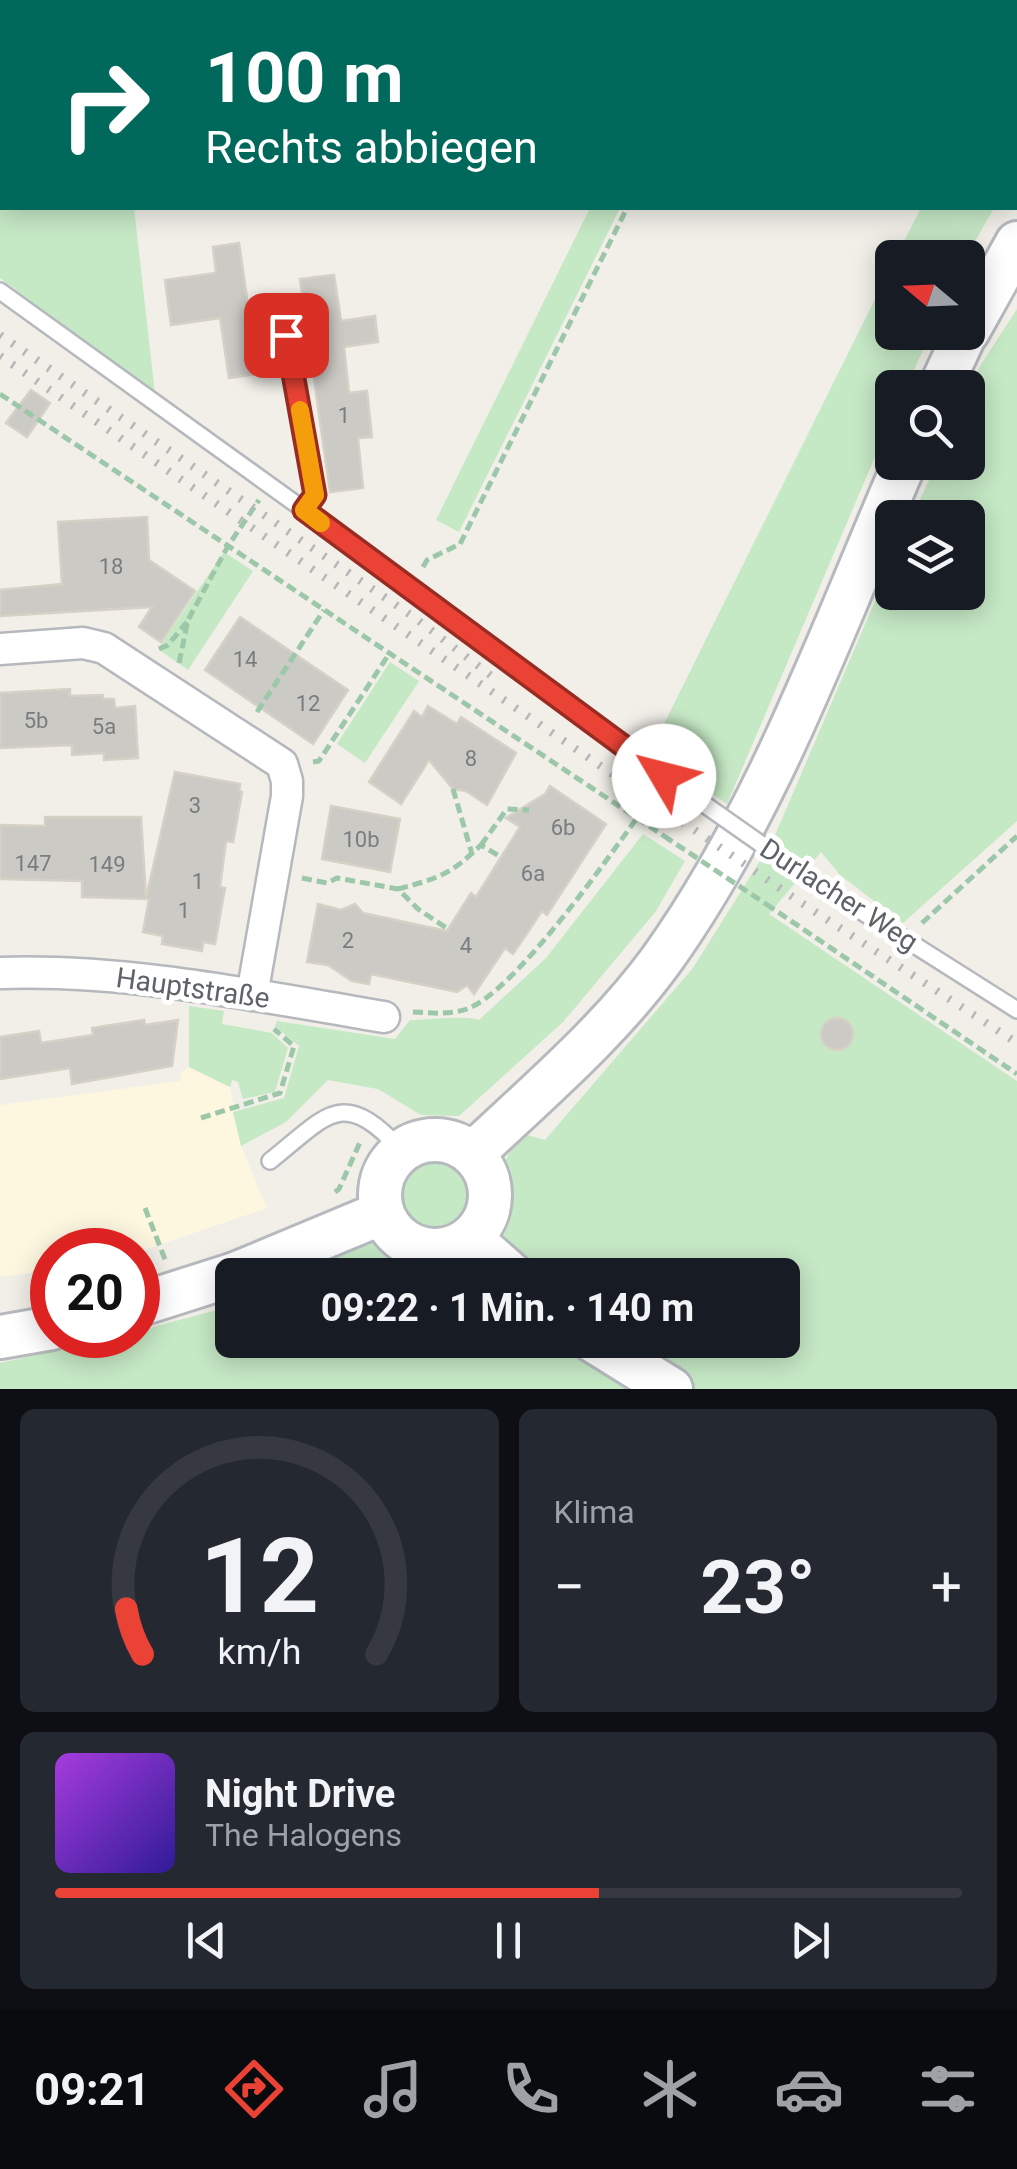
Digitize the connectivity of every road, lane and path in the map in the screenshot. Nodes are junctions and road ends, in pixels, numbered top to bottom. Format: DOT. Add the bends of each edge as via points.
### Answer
graph roads {
  1 [pos="625,210"];
  2 [pos="1017,243"];
  3 [pos="0,291"];
  4 [pos="985,300"];
  5 [pos="286,335"];
  6 [pos="0,394"];
  7 [pos="897,480"];
  8 [pos="269,485"];
  9 [pos="304,510"];
  10 [pos="228,546"];
  11 [pos="410,587"];
  12 [pos="324,610"];
  13 [pos="188,620"];
  14 [pos="0,649"];
  15 [pos="390,654"];
  16 [pos="129,662"];
  17 [pos="170,689"];
  18 [pos="242,735"];
  19 [pos="286,770"];
  20 [pos="453,789"];
  21 [pos="528,810"];
  22 [pos="637,818"];
  23 [pos="1017,836"];
  24 [pos="481,845"];
  25 [pos="472,854"];
  26 [pos="499,856"];
  27 [pos="274,874"];
  28 [pos="398,888"];
  29 [pos="448,929"];
  30 [pos="906,940"];
  31 [pos="0,973"];
  32 [pos="252,995"];
  33 [pos="1017,1010"];
  34 [pos="384,1016"];
  35 [pos="274,1029"];
  36 [pos="1017,1074"];
  37 [pos="201,1118"];
  38 [pos="388,1136"];
  39 [pos="470,1150"];
  40 [pos="270,1161"];
  41 [pos="322,1198"];
  42 [pos="145,1208"];
  43 [pos="382,1213"];
  44 [pos="470,1238"];
  45 [pos="274,1258"];
  46 [pos="493,1258"];
  47 [pos="168,1269"];
  48 [pos="215,1281"];
  49 [pos="160,1298"];
  50 [pos="30,1332"];
  51 [pos="0,1337"];
  52 [pos="621,1358"];
  53 [pos="670,1389"];
  1 -- 11 [label="path" via="460,544 428,560"];
  2 -- 4 [label="street"];
  3 -- 8 [label="lane, Durlacher Weg"];
  5 -- 9 [label="lane" via="315,495"];
  6 -- 10 [label="path"];
  7 -- 39 [label="street" via="792,724 699,903 613,1020"];
  8 -- 9 [label="lane, Durlacher Weg"];
  8 -- 10 [label="path"];
  9 -- 11 [label="lane, Durlacher Weg"];
  10 -- 12 [label="path"];
  10 -- 13 [label="path"];
  11 -- 30 [label="lane, Durlacher Weg, bridge" via="664,776"];
  12 -- 15 [label="path"];
  12 -- 18 [label="path"];
  13 -- 16 [label="path" via="168,645"];
  13 -- 17 [label="path"];
  14 -- 16 [label="street" via="83,643"];
  15 -- 19 [label="path" via="319,760"];
  15 -- 22 [label="path"];
  16 -- 17 [label="street"];
  17 -- 18 [label="street"];
  18 -- 19 [label="street"];
  19 -- 27 [label="street"];
  20 -- 25 [label="path"];
  21 -- 24 [label="path" via="507,809"];
  22 -- 34 [label="path" via="542,941 479,1002 444,1014"];
  22 -- 36 [label="path, bridge"];
  23 -- 30 [label="path"];
  24 -- 25 [label="path"];
  24 -- 26 [label="path"];
  25 -- 28 [label="path" via="438,878"];
  27 -- 28 [label="path"];
  27 -- 32 [label="street"];
  28 -- 29 [label="path"];
  30 -- 33 [label="lane, Durlacher Weg"];
  31 -- 32 [label="street, Hauptstraße" via="102,975"];
  32 -- 34 [label="street, Hauptstraße"];
  35 -- 37 [label="path" via="294,1046 280,1092"];
  38 -- 39 [label="street" via="435,1138"];
  38 -- 40 [label="lane" via="354,1112 339,1112"];
  38 -- 41 [label="path" via="356,1146 339,1189"];
  38 -- 43 [label="street"];
  39 -- 44 [label="street" via="490,1184 490,1204"];
  42 -- 47 [label="path"];
  43 -- 44 [label="street" via="392,1231 430,1250"];
  43 -- 45 [label="street"];
  44 -- 46 [label="street"];
  48 -- 49 [label="street"];
  50 -- 51 [label="street"];
  52 -- 53 [label="street"];
}
